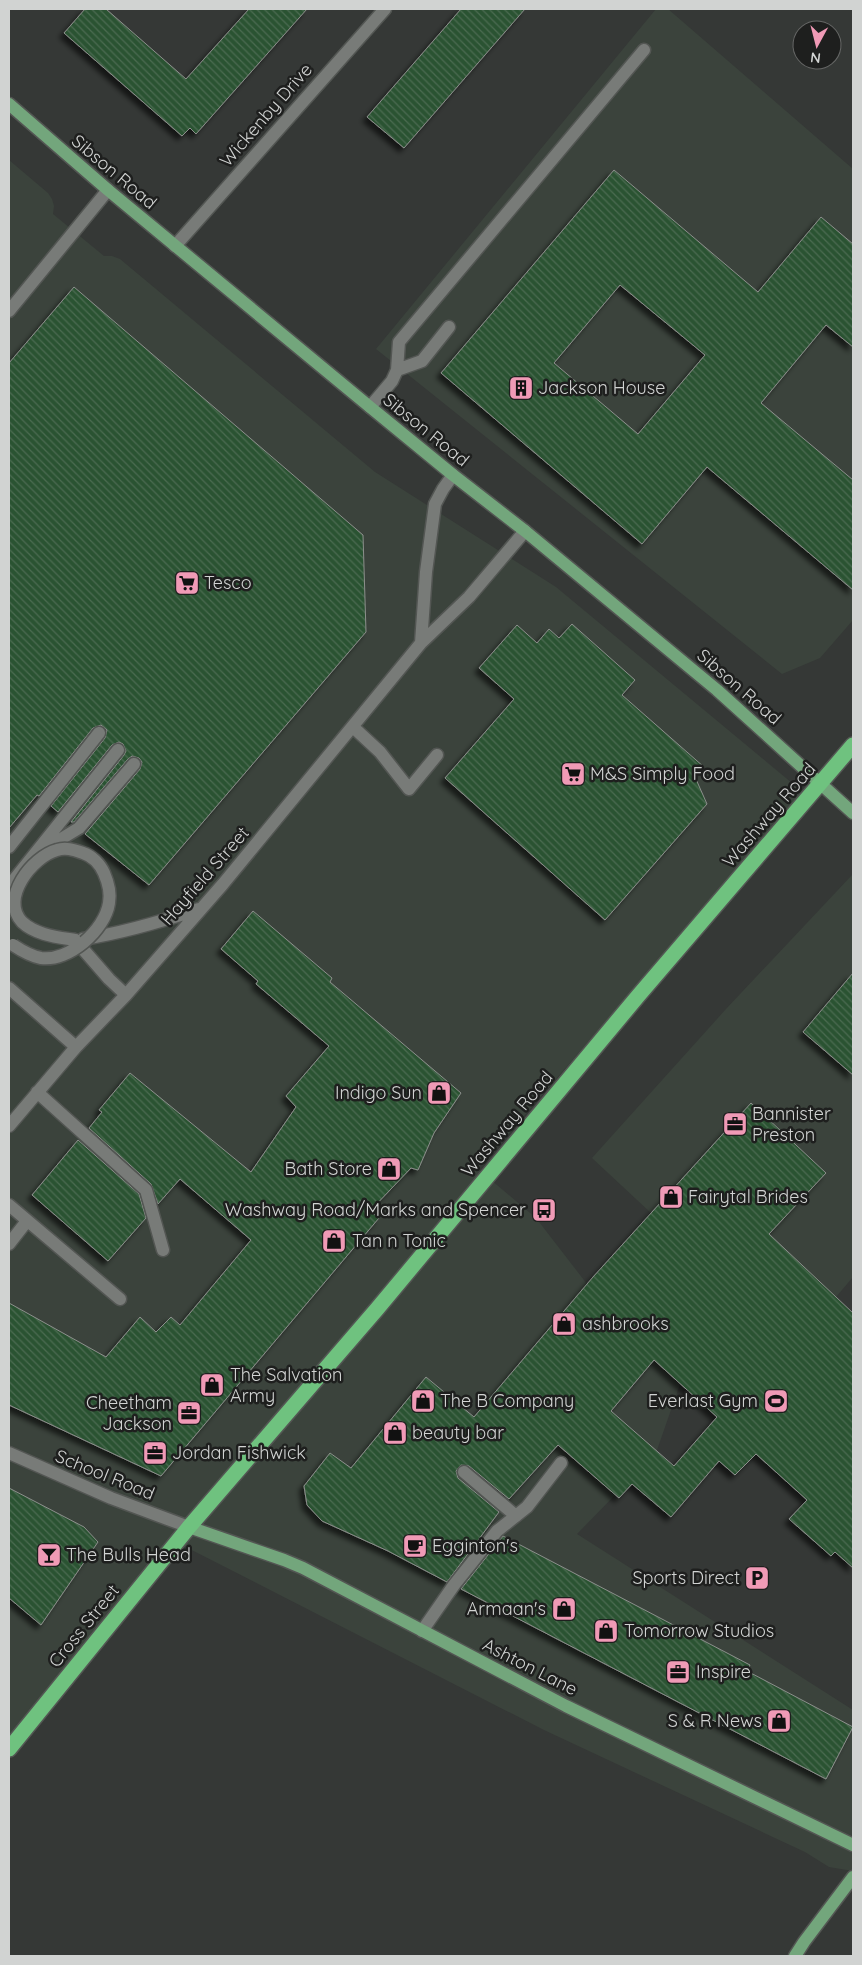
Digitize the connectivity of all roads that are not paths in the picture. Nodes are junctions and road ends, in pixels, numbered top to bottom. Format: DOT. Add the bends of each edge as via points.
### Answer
graph roads {
  1 [pos="385,9"];
  2 [pos="644,50"];
  3 [pos="9,104"];
  4 [pos="108,190"];
  5 [pos="175,246"];
  6 [pos="9,311"];
  7 [pos="449,327"];
  8 [pos="397,370"];
  9 [pos="370,407"];
  10 [pos="453,475"];
  11 [pos="525,531"];
  12 [pos="421,643"];
  13 [pos="353,727"];
  14 [pos="100,733"];
  15 [pos="853,745"];
  16 [pos="118,750"];
  17 [pos="437,756"];
  18 [pos="134,764"];
  19 [pos="821,783"];
  20 [pos="853,813"];
  21 [pos="9,847"];
  22 [pos="31,858"];
  23 [pos="9,886"];
  24 [pos="200,908"];
  25 [pos="75,940"];
  26 [pos="10,941"];
  27 [pos="9,988"];
  28 [pos="126,995"];
  29 [pos="76,1047"];
  30 [pos="37,1092"];
  31 [pos="9,1126"];
  32 [pos="9,1205"];
  33 [pos="27,1220"];
  34 [pos="9,1244"];
  35 [pos="163,1250"];
  36 [pos="120,1299"];
  37 [pos="9,1453"];
  38 [pos="561,1463"];
  39 [pos="464,1472"];
  40 [pos="516,1516"];
  41 [pos="189,1527"];
  42 [pos="422,1631"];
  43 [pos="9,1749"];
  44 [pos="853,1845"];
  45 [pos="853,1877"];
  46 [pos="795,1956"];
  1 -- 5 [label="street, Wickenby Drive"];
  2 -- 8 [label="street" via="399,342"];
  3 -- 4 [label="main road, Sibson Road"];
  4 -- 5 [label="main road, Sibson Road"];
  4 -- 6 [label="street"];
  5 -- 9 [label="main road, Sibson Road"];
  7 -- 8 [label="street" via="422,360"];
  8 -- 9 [label="street"];
  9 -- 10 [label="main road, Sibson Road"];
  10 -- 11 [label="main road, Sibson Road"];
  10 -- 12 [label="street" via="435,504"];
  11 -- 12 [label="street, Hayfield Street" via="474,592"];
  11 -- 19 [label="main road, Sibson Road" via="717,690"];
  12 -- 13 [label="street, Hayfield Street"];
  13 -- 17 [label="street" via="380,752 409,789"];
  13 -- 24 [label="street, Hayfield Street"];
  14 -- 21 [label="street"];
  15 -- 19 [label="highway, Washway Road"];
  16 -- 22 [label="street"];
  18 -- 22 [label="street" via="79,828"];
  19 -- 20 [label="main road, Sibson Road"];
  19 -- 41 [label="highway, Washway Road" via="632,1003 378,1309"];
  22 -- 23 [label="street"];
  24 -- 25 [label="street" via="149,926"];
  24 -- 28 [label="street, Hayfield Street"];
  25 -- 26 [label="street, bridge" via="35,931 20,922 14,910 13,896 17,883 43,856 58,849 72,849 88,855 101,866 109,884 109,903 104,918 73,951 58,958 26,954"];
  25 -- 28 [label="street"];
  27 -- 29 [label="street"];
  28 -- 29 [label="street, Hayfield Street"];
  29 -- 30 [label="street, Hayfield Street"];
  30 -- 31 [label="street, Hayfield Street"];
  30 -- 35 [label="street" via="146,1190"];
  32 -- 33 [label="street"];
  33 -- 34 [label="street"];
  33 -- 36 [label="street"];
  37 -- 41 [label="street, School Road"];
  38 -- 40 [label="street" via="527,1507"];
  39 -- 40 [label="street"];
  40 -- 42 [label="street" via="497,1531"];
  41 -- 42 [label="main road, Ashton Lane" via="303,1568"];
  41 -- 43 [label="highway, Cross Street"];
  42 -- 44 [label="main road, Ashton Lane" via="625,1735"];
  45 -- 46 [label="main road"];
}
